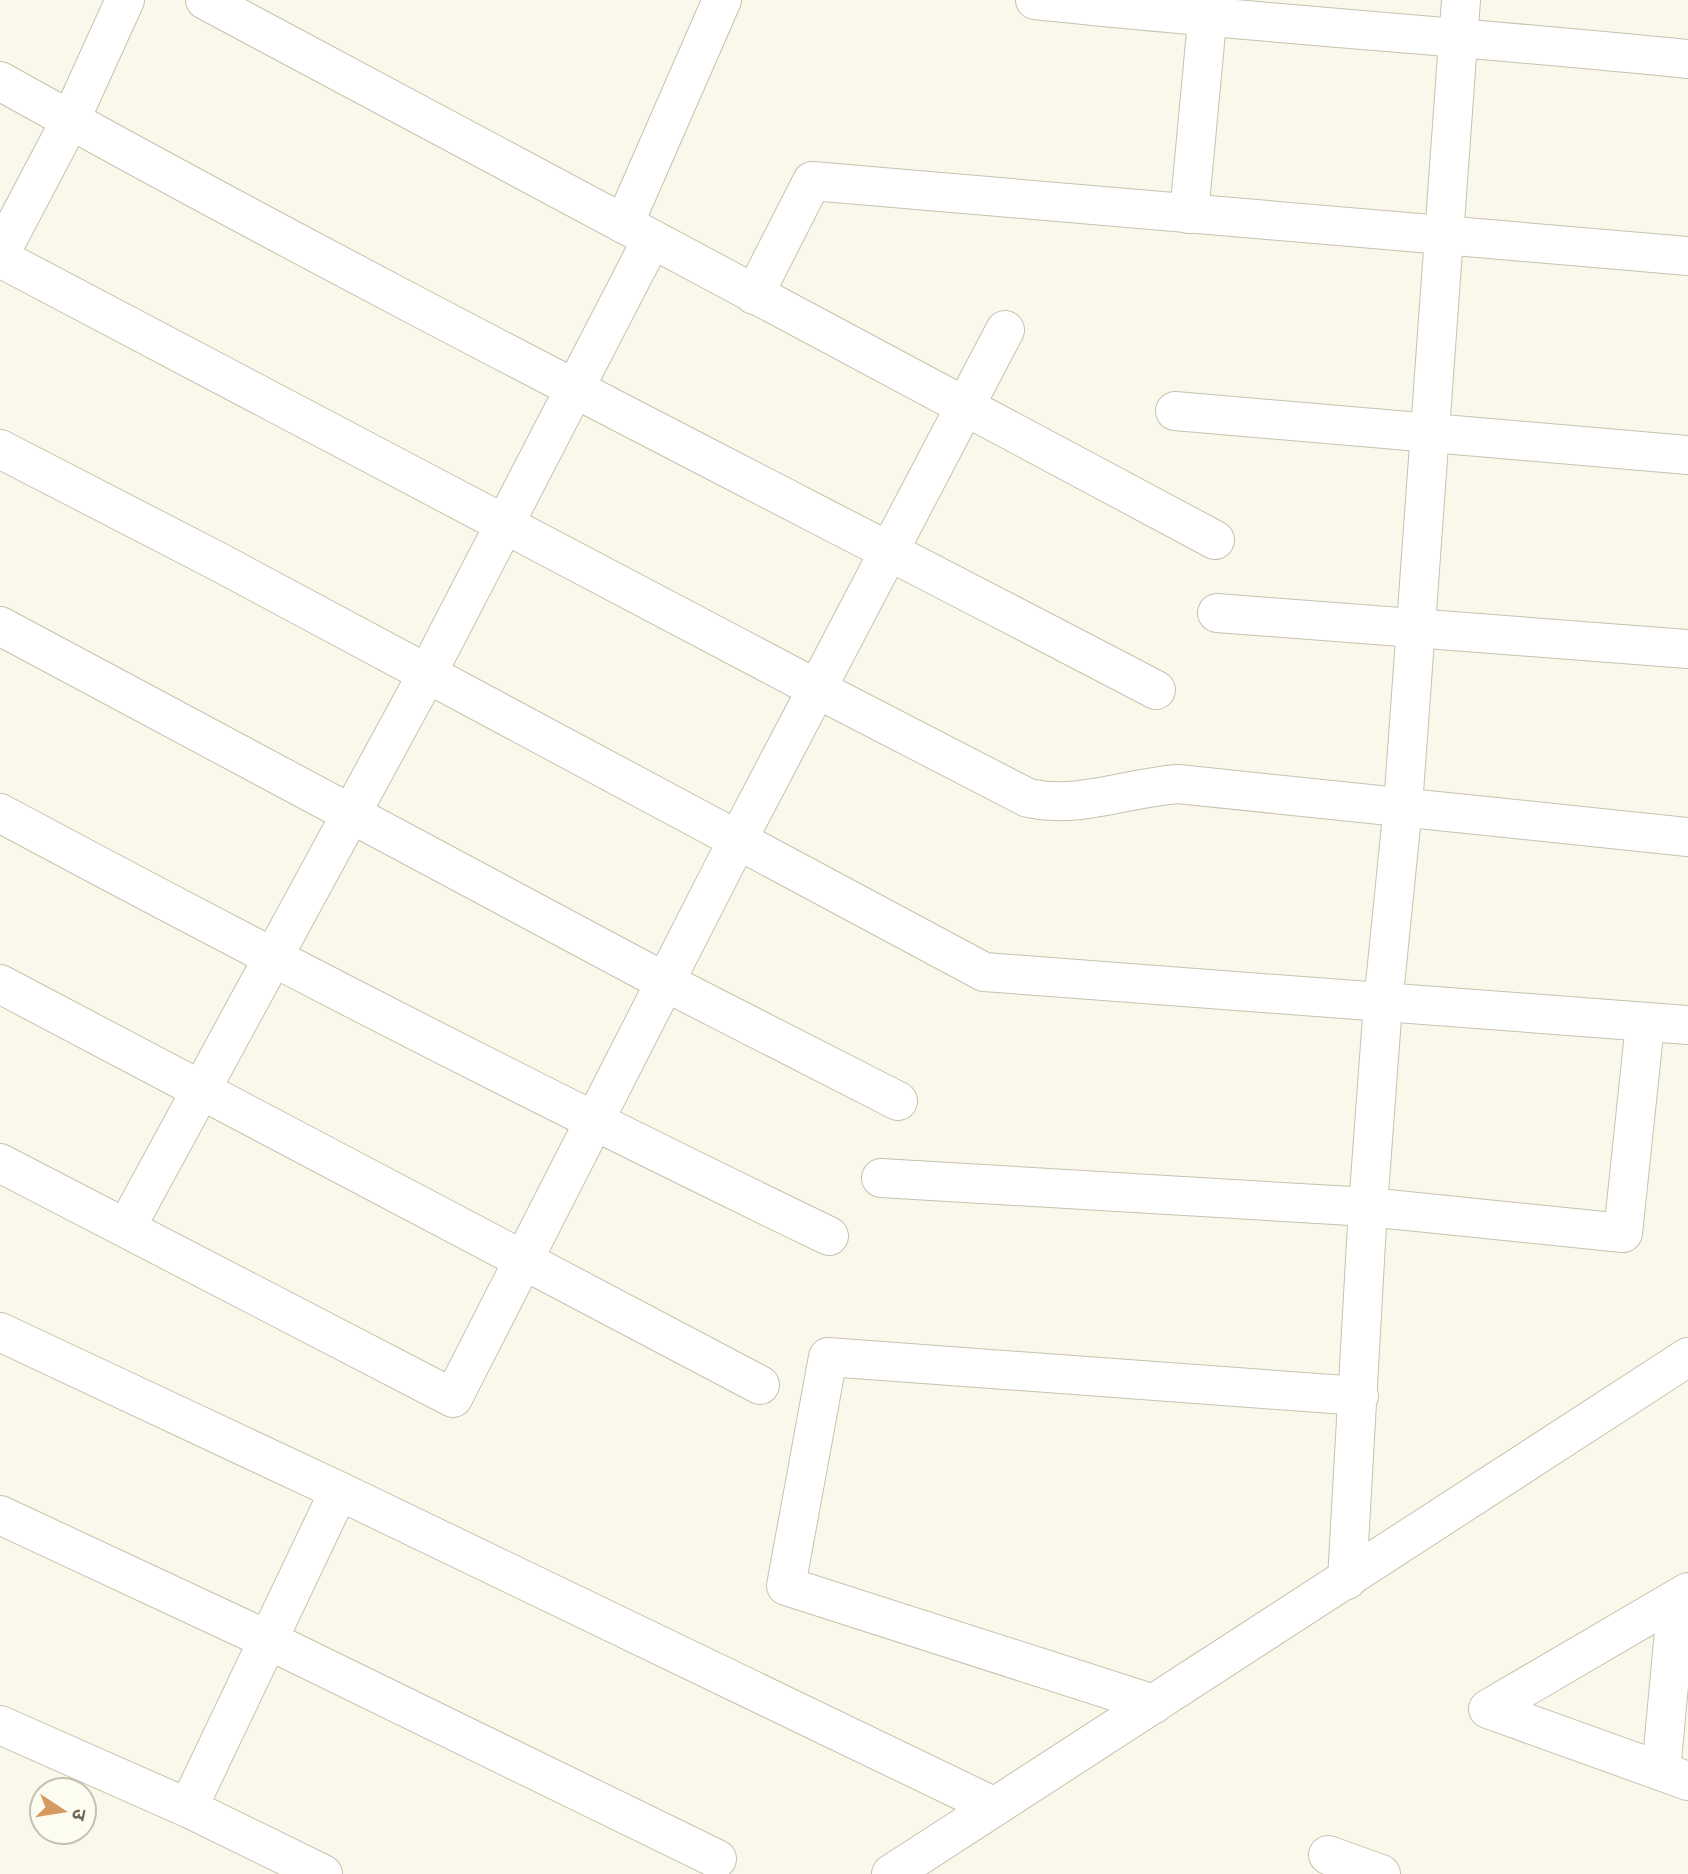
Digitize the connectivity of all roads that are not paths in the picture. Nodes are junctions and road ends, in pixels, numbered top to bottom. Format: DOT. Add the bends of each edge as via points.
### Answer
graph roads {
  1 [pos="125,0"];
  2 [pos="205,0"];
  3 [pos="722,0"];
  4 [pos="1035,0"];
  5 [pos="1208,9"];
  6 [pos="1459,18"];
  7 [pos="1688,58"];
  8 [pos="0,81"];
  9 [pos="71,121"];
  10 [pos="1189,214"];
  11 [pos="638,232"];
  12 [pos="1443,235"];
  13 [pos="0,256"];
  14 [pos="1688,256"];
  15 [pos="754,295"];
  16 [pos="1005,331"];
  17 [pos="575,391"];
  18 [pos="965,407"];
  19 [pos="1175,411"];
  20 [pos="1429,434"];
  21 [pos="0,449"];
  22 [pos="1688,455"];
  23 [pos="505,523"];
  24 [pos="1215,540"];
  25 [pos="890,550"];
  26 [pos="1217,613"];
  27 [pos="0,626"];
  28 [pos="1415,626"];
  29 [pos="1688,649"];
  30 [pos="427,674"];
  31 [pos="817,690"];
  32 [pos="1156,690"];
  33 [pos="1403,806"];
  34 [pos="351,812"];
  35 [pos="0,813"];
  36 [pos="1688,837"];
  37 [pos="737,841"];
  38 [pos="271,959"];
  39 [pos="665,982"];
  40 [pos="0,984"];
  41 [pos="1383,1004"];
  42 [pos="1645,1024"];
  43 [pos="1688,1025"];
  44 [pos="201,1089"];
  45 [pos="898,1101"];
  46 [pos="593,1122"];
  47 [pos="0,1163"];
  48 [pos="881,1178"];
  49 [pos="1368,1207"];
  50 [pos="125,1228"];
  51 [pos="829,1236"];
  52 [pos="524,1258"];
  53 [pos="0,1332"];
  54 [pos="1688,1357"];
  55 [pos="760,1385"];
  56 [pos="1359,1396"];
  57 [pos="339,1491"];
  58 [pos="0,1515"];
  59 [pos="1347,1580"];
  60 [pos="1682,1596"];
  61 [pos="268,1640"];
  62 [pos="1154,1704"];
  63 [pos="0,1725"];
  64 [pos="1675,1776"];
  65 [pos="993,1806"];
  66 [pos="188,1808"];
  67 [pos="1328,1855"];
  68 [pos="717,1859"];
  69 [pos="323,1874"];
  70 [pos="891,1874"];
  71 [pos="1381,1874"];
  1 -- 9 [label="street"];
  2 -- 11 [label="street"];
  3 -- 11 [label="street"];
  4 -- 5 [label="street"];
  5 -- 6 [label="street"];
  5 -- 10 [label="street"];
  6 -- 7 [label="street"];
  6 -- 12 [label="street"];
  8 -- 9 [label="street"];
  9 -- 13 [label="street"];
  9 -- 17 [label="street"];
  10 -- 12 [label="street"];
  10 -- 15 [label="street" via="812,181"];
  11 -- 15 [label="street"];
  11 -- 17 [label="street"];
  12 -- 14 [label="street"];
  12 -- 20 [label="street"];
  13 -- 23 [label="street"];
  15 -- 18 [label="street"];
  16 -- 18 [label="street"];
  17 -- 23 [label="street"];
  17 -- 25 [label="street"];
  18 -- 24 [label="street"];
  18 -- 25 [label="street"];
  19 -- 20 [label="street"];
  20 -- 22 [label="street"];
  20 -- 28 [label="street"];
  21 -- 30 [label="street"];
  23 -- 30 [label="street"];
  23 -- 31 [label="street"];
  25 -- 31 [label="street"];
  25 -- 32 [label="street"];
  26 -- 28 [label="street"];
  27 -- 34 [label="street"];
  28 -- 29 [label="street"];
  28 -- 33 [label="street"];
  30 -- 34 [label="street"];
  30 -- 37 [label="street"];
  31 -- 33 [label="street" via="1009,790 1048,802 1091,801 1178,784"];
  31 -- 37 [label="street"];
  33 -- 36 [label="street"];
  33 -- 41 [label="street"];
  34 -- 38 [label="street"];
  34 -- 39 [label="street"];
  35 -- 38 [label="street"];
  37 -- 39 [label="street"];
  37 -- 41 [label="street" via="984,972"];
  38 -- 44 [label="street"];
  38 -- 46 [label="street"];
  39 -- 45 [label="street"];
  39 -- 46 [label="street"];
  40 -- 44 [label="street"];
  41 -- 42 [label="street"];
  41 -- 49 [label="street"];
  42 -- 43 [label="street"];
  42 -- 49 [label="street" via="1623,1233"];
  44 -- 50 [label="street"];
  44 -- 52 [label="street"];
  46 -- 51 [label="street"];
  46 -- 52 [label="street"];
  47 -- 50 [label="street"];
  48 -- 49 [label="street"];
  49 -- 56 [label="street"];
  50 -- 52 [label="street" via="453,1398"];
  52 -- 55 [label="street"];
  53 -- 57 [label="street"];
  54 -- 59 [label="street"];
  56 -- 59 [label="street"];
  56 -- 62 [label="street" via="828,1357 786,1586"];
  57 -- 61 [label="street"];
  57 -- 65 [label="street"];
  58 -- 61 [label="street"];
  59 -- 62 [label="street"];
  60 -- 64 [label="street"];
  60 -- 64 [label="street" via="1488,1709"];
  61 -- 66 [label="street"];
  61 -- 68 [label="street"];
  62 -- 65 [label="street"];
  63 -- 66 [label="street"];
  65 -- 70 [label="street"];
  66 -- 69 [label="street"];
  67 -- 71 [label="street"];
}
